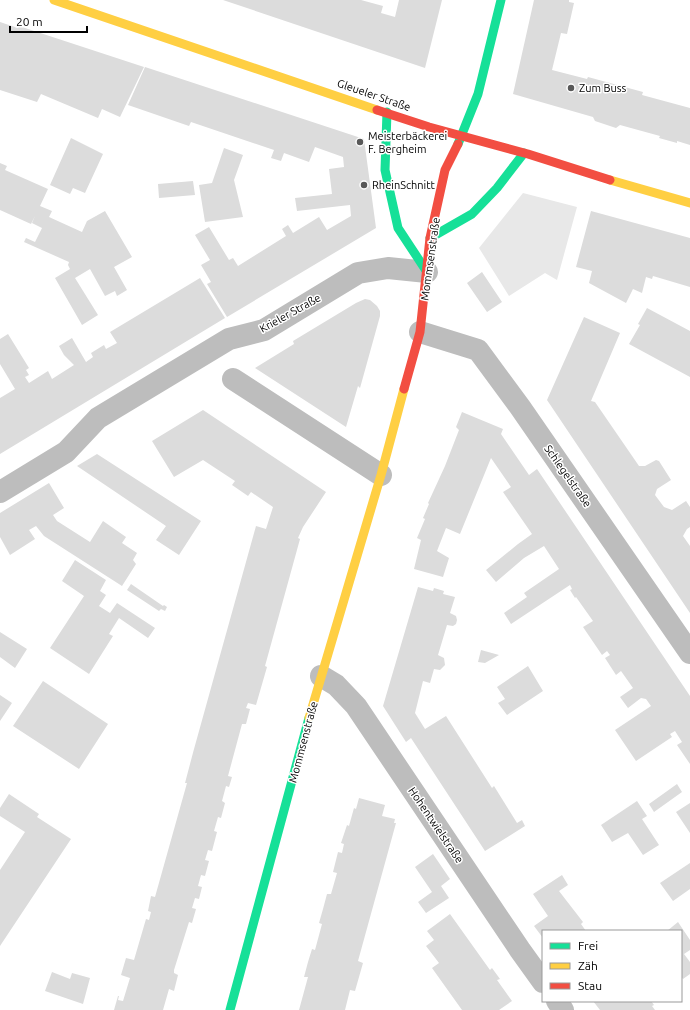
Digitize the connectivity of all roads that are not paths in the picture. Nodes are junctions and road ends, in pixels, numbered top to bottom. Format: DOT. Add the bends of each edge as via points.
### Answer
graph roads {
  1 [pos="54,0"];
  2 [pos="501,0"];
  3 [pos="386,112"];
  4 [pos="462,136"];
  5 [pos="524,153"];
  6 [pos="690,202"];
  7 [pos="430,238"];
  8 [pos="427,272"];
  9 [pos="420,332"];
  10 [pos="233,379"];
  11 [pos="381,474"];
  12 [pos="0,492"];
  13 [pos="690,653"];
  14 [pos="321,676"];
  15 [pos="542,981"];
  16 [pos="230,1010"];
  1 -- 3 [label="street, Gleueler Straße"];
  2 -- 4 [label="street, Mommsenstraße" via="478,94"];
  3 -- 4 [label="street, Gleueler Straße"];
  3 -- 8 [label="street" via="385,170 398,228"];
  4 -- 5 [label="street, Gleueler Straße"];
  4 -- 7 [label="street, Mommsenstraße" via="445,170"];
  5 -- 6 [label="street, Gleueler Straße"];
  5 -- 7 [label="street" via="497,188 472,214"];
  7 -- 8 [label="street, Mommsenstraße"];
  8 -- 9 [label="street, Mommsenstraße"];
  8 -- 12 [label="street, Krieler Straße" via="388,268 358,273 264,330 229,339 98,418 66,452"];
  9 -- 11 [label="street, Mommsenstraße"];
  9 -- 13 [label="street, Schlegelstraße" via="478,350"];
  10 -- 11 [label="street"];
  11 -- 14 [label="street, Mommsenstraße"];
  14 -- 15 [label="street, Hohentwielstraße" via="336,685 356,706"];
  14 -- 16 [label="street, Mommsenstraße"];
}
